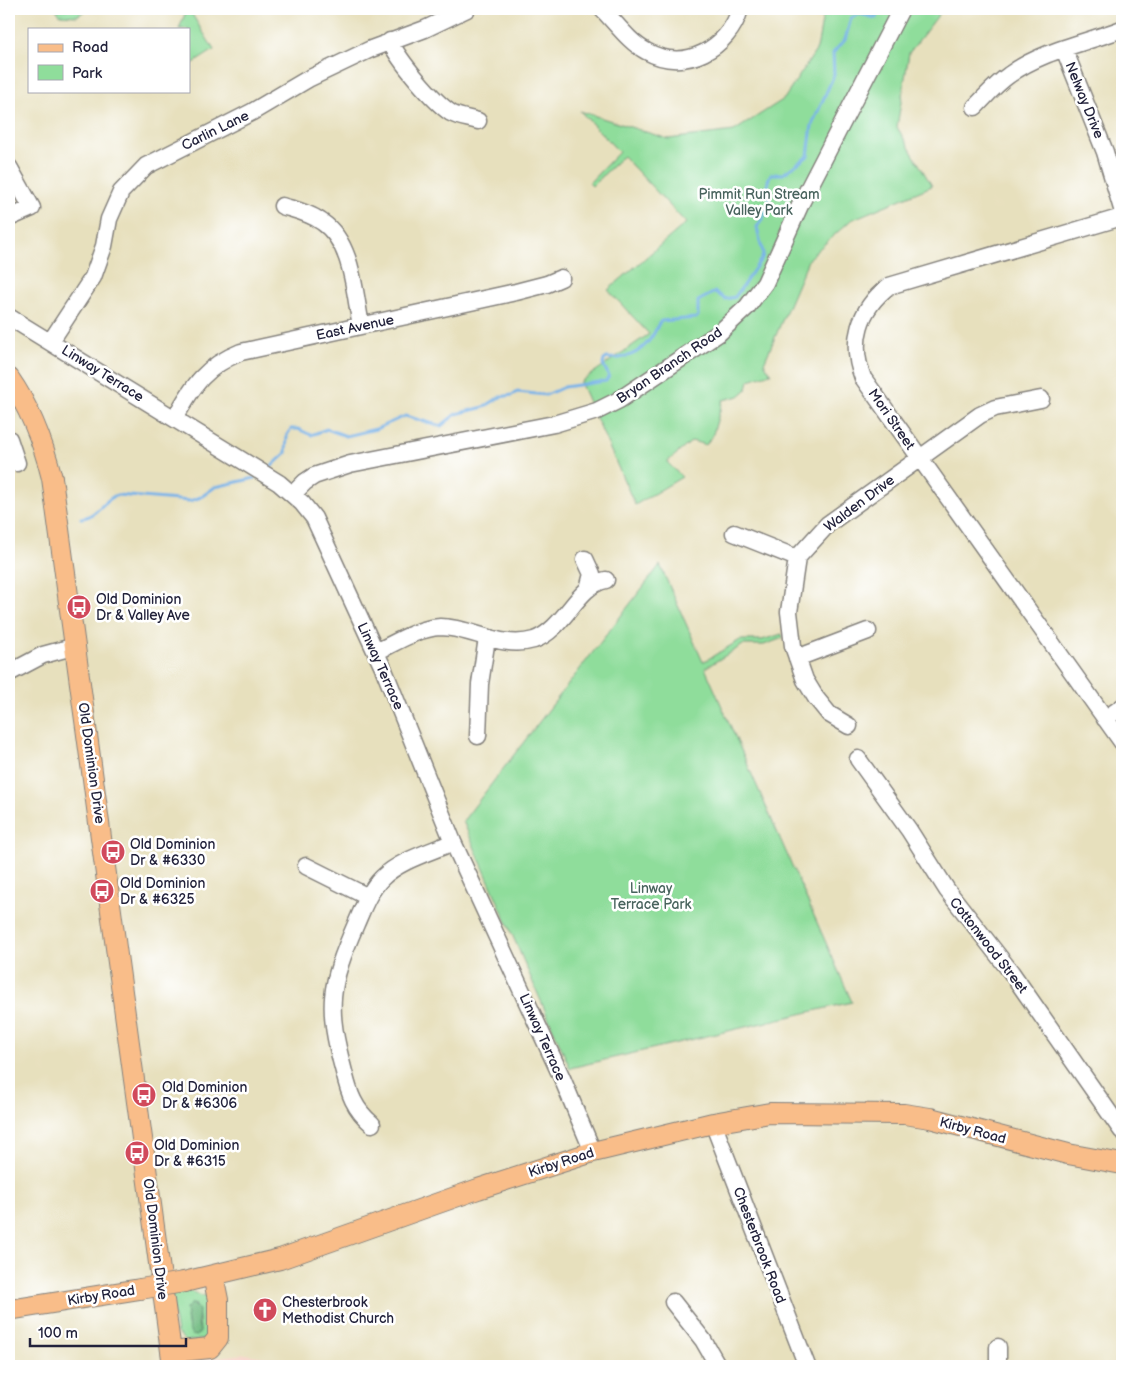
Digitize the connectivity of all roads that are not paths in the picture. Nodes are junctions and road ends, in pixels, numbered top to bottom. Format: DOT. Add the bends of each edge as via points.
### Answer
graph roads {
  1 [pos="468,9"];
  2 [pos="602,9"];
  3 [pos="740,9"];
  4 [pos="901,9"];
  5 [pos="1122,29"];
  6 [pos="390,41"];
  7 [pos="1064,49"];
  8 [pos="975,106"];
  9 [pos="478,120"];
  10 [pos="9,167"];
  11 [pos="282,206"];
  12 [pos="1122,209"];
  13 [pos="1122,217"];
  14 [pos="9,218"];
  15 [pos="561,278"];
  16 [pos="9,317"];
  17 [pos="362,325"];
  18 [pos="51,341"];
  19 [pos="9,378"];
  20 [pos="1041,399"];
  21 [pos="175,418"];
  22 [pos="9,439"];
  23 [pos="920,458"];
  24 [pos="17,463"];
  25 [pos="293,494"];
  26 [pos="734,533"];
  27 [pos="798,558"];
  28 [pos="585,560"];
  29 [pos="606,580"];
  30 [pos="588,589"];
  31 [pos="868,631"];
  32 [pos="487,638"];
  33 [pos="76,646"];
  34 [pos="376,652"];
  35 [pos="797,658"];
  36 [pos="9,673"];
  37 [pos="1122,707"];
  38 [pos="1105,718"];
  39 [pos="849,726"];
  40 [pos="478,736"];
  41 [pos="1122,742"];
  42 [pos="858,759"];
  43 [pos="453,842"];
  44 [pos="306,866"];
  45 [pos="368,897"];
  46 [pos="713,1123"];
  47 [pos="372,1124"];
  48 [pos="1122,1131"];
  49 [pos="593,1152"];
  50 [pos="1122,1164"];
  51 [pos="213,1275"];
  52 [pos="673,1302"];
  53 [pos="9,1310"];
  54 [pos="998,1347"];
  55 [pos="172,1359"];
  56 [pos="718,1366"];
  57 [pos="807,1366"];
  58 [pos="998,1366"];
  1 -- 6 [label="street, Carlin Lane"];
  2 -- 3 [label="street" via="636,44 659,57 672,59 698,56 720,43 735,23"];
  4 -- 25 [label="street, Bryan Branch Road" via="802,201 766,283 747,307 719,333 619,400 597,411 554,424 350,464 314,476"];
  5 -- 7 [label="street"];
  6 -- 9 [label="street" via="401,62 444,106 456,115"];
  6 -- 18 [label="street, Carlin Lane" via="308,79 246,116 163,155 136,174 113,208 93,277"];
  7 -- 8 [label="street" via="1043,56 1009,75"];
  7 -- 12 [label="street, Nelway Drive" via="1106,152"];
  10 -- 14 [label="street" via="32,208"];
  11 -- 17 [label="street" via="322,221 340,242"];
  13 -- 23 [label="street, Mori Street" via="894,283 872,301 858,332 858,366 863,378"];
  15 -- 17 [label="street, East Avenue" via="516,292"];
  16 -- 18 [label="street, Linway Terrace"];
  17 -- 21 [label="street, East Avenue" via="227,357 191,388"];
  18 -- 21 [label="street, Linway Terrace"];
  19 -- 33 [label="main road, Old Dominion Drive" via="38,431 52,478"];
  20 -- 23 [label="street, Walden Drive" via="995,408 980,415"];
  21 -- 25 [label="street, Linway Terrace"];
  22 -- 24 [label="street"];
  23 -- 27 [label="street, Walden Drive" via="828,524"];
  23 -- 38 [label="street, Mori Street"];
  25 -- 34 [label="street, Linway Terrace" via="322,532"];
  26 -- 27 [label="street"];
  27 -- 35 [label="street, Walden Drive" via="789,612 790,634"];
  28 -- 30 [label="street" via="592,574"];
  29 -- 30 [label="street"];
  30 -- 32 [label="street" via="546,634 509,643"];
  31 -- 35 [label="street"];
  32 -- 34 [label="street" via="437,627"];
  32 -- 40 [label="street" via="480,684"];
  33 -- 36 [label="street" via="43,655"];
  33 -- 55 [label="main road, Old Dominion Drive"];
  34 -- 43 [label="street, Linway Terrace"];
  35 -- 39 [label="street, Walden Drive" via="816,698 829,714"];
  37 -- 38 [label="street"];
  38 -- 41 [label="street, Mori Street"];
  42 -- 48 [label="street, Cottonwood Street" via="947,890 1011,972"];
  43 -- 45 [label="street" via="393,869"];
  43 -- 49 [label="street, Linway Terrace"];
  44 -- 45 [label="street"];
  45 -- 47 [label="street" via="340,960 332,1021 351,1098 356,1109"];
  46 -- 49 [label="main road, Kirby Road"];
  46 -- 50 [label="main road, Kirby Road" via="770,1112 904,1114"];
  46 -- 57 [label="street, Chesterbrook Road"];
  49 -- 51 [label="main road, Kirby Road" via="280,1259"];
  51 -- 53 [label="main road, Kirby Road, bridge"];
  51 -- 55 [label="main road" via="218,1300 218,1338 210,1348"];
  52 -- 56 [label="street" via="703,1340"];
  54 -- 58 [label="street"];
}
